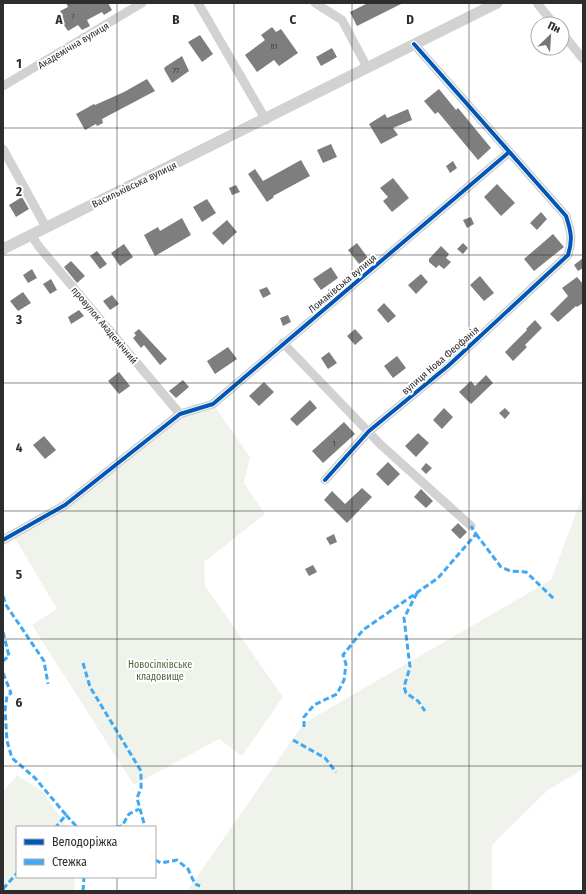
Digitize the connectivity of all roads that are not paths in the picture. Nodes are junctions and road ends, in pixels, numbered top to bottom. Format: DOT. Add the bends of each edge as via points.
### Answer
graph roads {
  1 [pos="142,3"];
  2 [pos="198,3"];
  3 [pos="315,3"];
  4 [pos="497,3"];
  5 [pos="537,3"];
  6 [pos="548,16"];
  7 [pos="570,43"];
  8 [pos="414,44"];
  9 [pos="583,59"];
  10 [pos="367,67"];
  11 [pos="3,86"];
  12 [pos="266,120"];
  13 [pos="3,149"];
  14 [pos="508,152"];
  15 [pos="46,227"];
  16 [pos="31,235"];
  17 [pos="3,249"];
  18 [pos="283,343"];
  19 [pos="180,414"];
  20 [pos="369,431"];
  21 [pos="325,480"];
  22 [pos="470,526"];
  23 [pos="3,540"];
  1 -- 11 [label="street, Академічна вулиця"];
  2 -- 12 [label="street"];
  3 -- 10 [label="street" via="342,20"];
  4 -- 8 [label="street, Васильківська вулиця"];
  5 -- 6 [label="street"];
  7 -- 9 [label="street"];
  8 -- 10 [label="street, Васильківська вулиця"];
  8 -- 14 [label="street"];
  10 -- 12 [label="street, Васильківська вулиця"];
  12 -- 15 [label="street, Васильківська вулиця"];
  13 -- 15 [label="street"];
  14 -- 18 [label="street, Ломаківська вулиця"];
  14 -- 20 [label="street, вулиця Нова Феофанія" via="566,216 572,243 568,254 448,366"];
  15 -- 16 [label="street, Васильківська вулиця"];
  16 -- 17 [label="street, Васильківська вулиця"];
  16 -- 19 [label="street, провулок Академічний"];
  18 -- 19 [label="street, Ломаківська вулиця" via="213,404"];
  18 -- 20 [label="street"];
  19 -- 23 [label="street" via="65,505"];
  20 -- 21 [label="street, вулиця Нова Феофанія"];
  20 -- 22 [label="street"];
}
